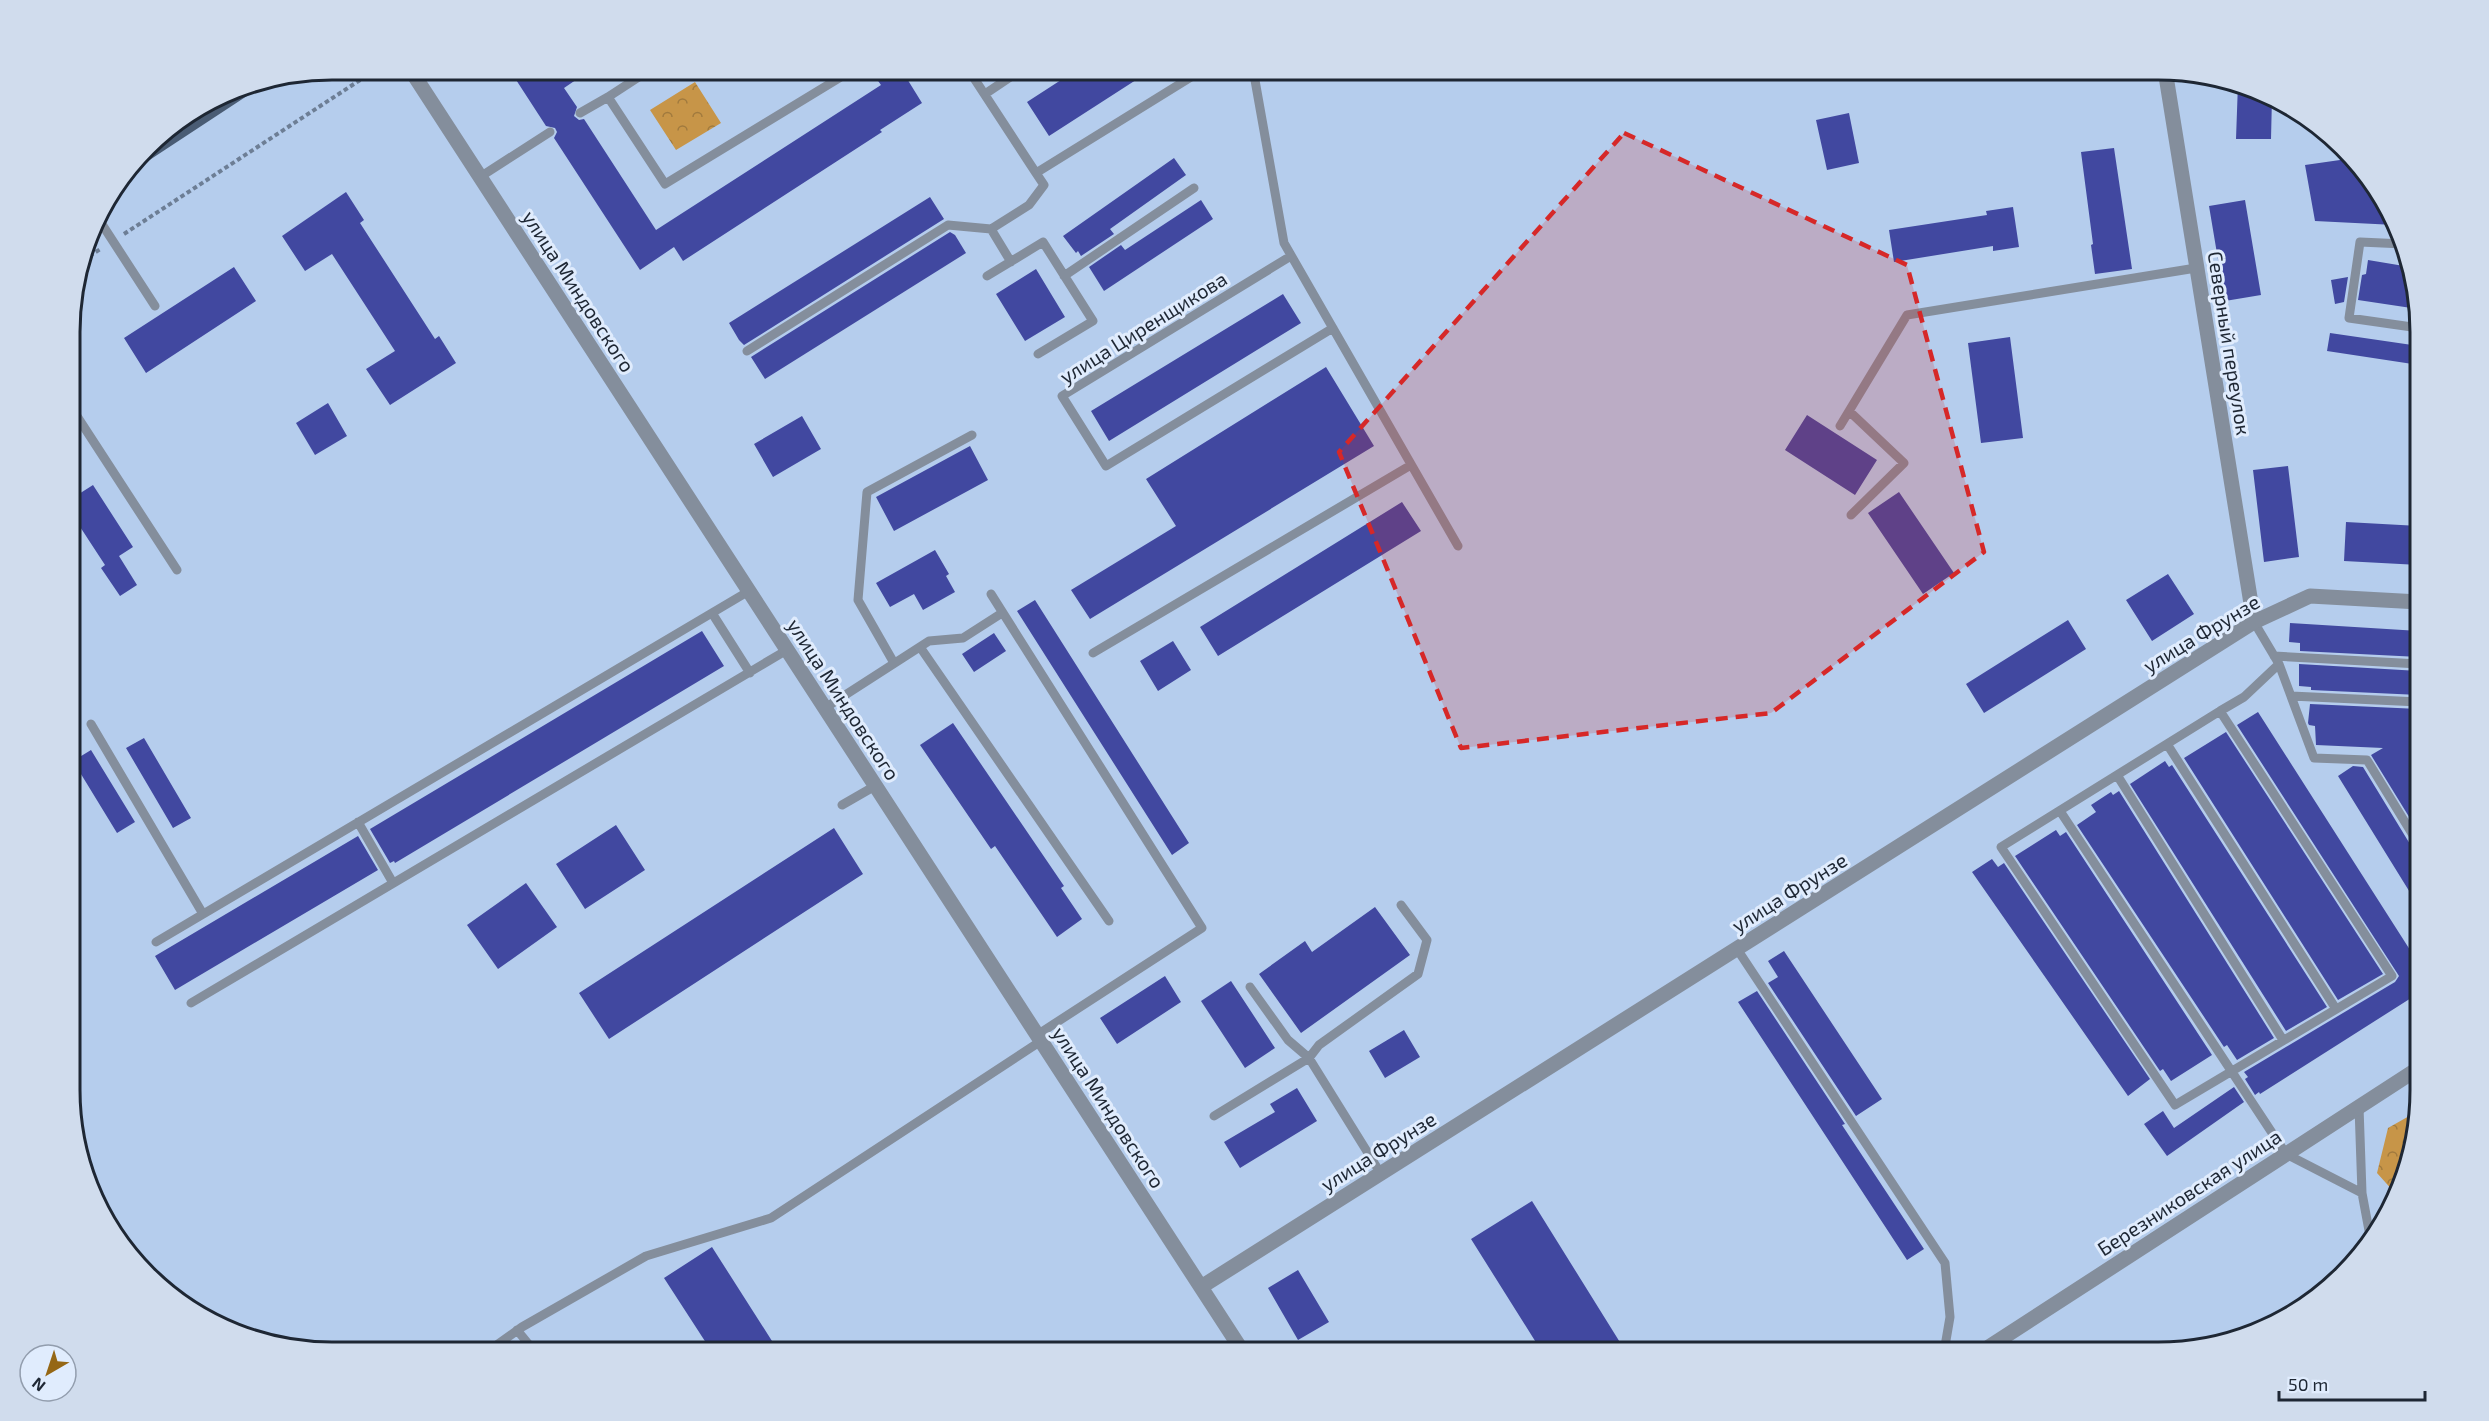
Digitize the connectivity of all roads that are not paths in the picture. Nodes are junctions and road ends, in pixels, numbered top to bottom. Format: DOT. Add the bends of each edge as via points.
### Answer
graph roads {
  1 [pos="417,80"];
  2 [pos="634,80"];
  3 [pos="834,80"];
  4 [pos="975,80"];
  5 [pos="1006,80"];
  6 [pos="1186,80"];
  7 [pos="1255,80"];
  8 [pos="2167,80"];
  9 [pos="985,94"];
  10 [pos="608,97"];
  11 [pos="212,110"];
  12 [pos="580,113"];
  13 [pos="550,132"];
  14 [pos="175,134"];
  15 [pos="1036,174"];
  16 [pos="480,177"];
  17 [pos="1194,188"];
  18 [pos="103,226"];
  19 [pos="991,229"];
  20 [pos="2393,244"];
  21 [pos="1291,256"];
  22 [pos="1011,262"];
  23 [pos="2196,268"];
  24 [pos="987,276"];
  25 [pos="1064,276"];
  26 [pos="155,306"];
  27 [pos="2410,327"];
  28 [pos="1333,328"];
  29 [pos="747,351"];
  30 [pos="1038,354"];
  31 [pos="1849,411"];
  32 [pos="80,421"];
  33 [pos="1840,426"];
  34 [pos="972,435"];
  35 [pos="1411,465"];
  36 [pos="1851,515"];
  37 [pos="1458,546"];
  38 [pos="177,570"];
  39 [pos="749,591"];
  40 [pos="991,594"];
  41 [pos="2410,601"];
  42 [pos="712,613"];
  43 [pos="1002,613"];
  44 [pos="2254,622"];
  45 [pos="920,647"];
  46 [pos="788,650"];
  47 [pos="1093,653"];
  48 [pos="2276,660"];
  49 [pos="894,663"];
  50 [pos="2410,664"];
  51 [pos="750,672"];
  52 [pos="2291,696"];
  53 [pos="2410,702"];
  54 [pos="825,708"];
  55 [pos="2220,711"];
  56 [pos="91,724"];
  57 [pos="2167,744"];
  58 [pos="2117,776"];
  59 [pos="875,786"];
  60 [pos="842,805"];
  61 [pos="2060,811"];
  62 [pos="358,822"];
  63 [pos="2410,828"];
  64 [pos="393,883"];
  65 [pos="1401,905"];
  66 [pos="203,914"];
  67 [pos="1109,921"];
  68 [pos="156,942"];
  69 [pos="1737,949"];
  70 [pos="1250,987"];
  71 [pos="191,1003"];
  72 [pos="2336,1009"];
  73 [pos="1039,1038"];
  74 [pos="2283,1040"];
  75 [pos="1309,1058"];
  76 [pos="2231,1071"];
  77 [pos="2410,1074"];
  78 [pos="2359,1107"];
  79 [pos="1214,1116"];
  80 [pos="2286,1154"];
  81 [pos="1382,1174"];
  82 [pos="2362,1193"];
  83 [pos="2368,1227"];
  84 [pos="1201,1287"];
  85 [pos="517,1330"];
  86 [pos="501,1342"];
  87 [pos="527,1342"];
  88 [pos="1237,1342"];
  89 [pos="1946,1342"];
  90 [pos="1996,1342"];
  1 -- 16 [label="street, улица Миндовского"];
  2 -- 10 [label="lane"];
  3 -- 10 [label="lane" via="665,184"];
  4 -- 9 [label="lane"];
  5 -- 9 [label="lane"];
  6 -- 15 [label="lane"];
  7 -- 21 [label="lane" via="1284,243"];
  8 -- 23 [label="street, Северный переулок"];
  9 -- 15 [label="lane"];
  10 -- 12 [label="lane"];
  11 -- 14 [label="main road"];
  13 -- 16 [label="lane"];
  15 -- 19 [label="lane" via="1044,185 1029,205"];
  16 -- 39 [label="street, улица Миндовского"];
  17 -- 25 [label="lane"];
  18 -- 26 [label="lane"];
  19 -- 22 [label="lane"];
  19 -- 29 [label="lane" via="948,225"];
  20 -- 27 [label="lane" via="2360,242 2349,318"];
  21 -- 28 [label="lane"];
  21 -- 28 [label="lane, улица Циренщикова" via="1062,396 1106,466"];
  22 -- 24 [label="lane"];
  22 -- 25 [label="lane" via="1043,242"];
  23 -- 31 [label="lane" via="1907,315"];
  23 -- 44 [label="street, Северный переулок"];
  25 -- 30 [label="lane" via="1093,321"];
  28 -- 35 [label="lane"];
  31 -- 33 [label="lane"];
  31 -- 36 [label="lane" via="1904,463"];
  32 -- 38 [label="lane"];
  34 -- 49 [label="lane" via="867,492 858,600"];
  35 -- 37 [label="lane"];
  35 -- 47 [label="lane"];
  39 -- 42 [label="lane"];
  39 -- 46 [label="street, улица Миндовского"];
  40 -- 43 [label="lane"];
  41 -- 44 [label="street, улица Фрунзе" via="2310,596"];
  42 -- 51 [label="lane"];
  42 -- 62 [label="lane"];
  43 -- 45 [label="lane" via="963,638 928,641"];
  43 -- 73 [label="lane" via="1202,928"];
  44 -- 48 [label="lane"];
  44 -- 69 [label="street, улица Фрунзе"];
  45 -- 49 [label="lane"];
  45 -- 67 [label="lane"];
  46 -- 51 [label="lane"];
  46 -- 54 [label="street, улица Миндовского"];
  48 -- 50 [label="lane"];
  48 -- 52 [label="lane"];
  48 -- 55 [label="lane" via="2244,697"];
  49 -- 54 [label="lane"];
  51 -- 64 [label="lane"];
  52 -- 53 [label="lane"];
  52 -- 63 [label="lane" via="2314,758 2367,760"];
  54 -- 59 [label="street, улица Миндовского"];
  55 -- 57 [label="lane"];
  55 -- 72 [label="lane" via="2392,975"];
  56 -- 66 [label="lane"];
  57 -- 58 [label="lane"];
  57 -- 72 [label="lane"];
  58 -- 61 [label="lane"];
  58 -- 74 [label="lane"];
  59 -- 60 [label="lane"];
  59 -- 73 [label="street, улица Миндовского"];
  61 -- 76 [label="lane"];
  61 -- 76 [label="lane" via="2001,847 2175,1105"];
  62 -- 64 [label="lane"];
  62 -- 66 [label="lane"];
  64 -- 71 [label="lane"];
  65 -- 75 [label="lane" via="1427,940 1418,974 1318,1045"];
  66 -- 68 [label="lane"];
  69 -- 81 [label="street, улица Фрунзе"];
  69 -- 89 [label="lane" via="1945,1263 1950,1317"];
  70 -- 75 [label="lane" via="1288,1040"];
  72 -- 74 [label="lane"];
  73 -- 84 [label="street, улица Миндовского"];
  73 -- 85 [label="lane" via="771,1218 646,1256"];
  74 -- 76 [label="lane"];
  75 -- 79 [label="lane"];
  75 -- 81 [label="lane"];
  76 -- 80 [label="lane"];
  77 -- 78 [label="street, Березниковская улица"];
  78 -- 80 [label="street, Березниковская улица"];
  78 -- 82 [label="lane"];
  80 -- 82 [label="lane"];
  80 -- 90 [label="street, Березниковская улица"];
  81 -- 84 [label="street, улица Фрунзе"];
  82 -- 83 [label="lane"];
  84 -- 88 [label="street, улица Миндовского"];
  85 -- 86 [label="lane"];
  85 -- 87 [label="lane"];
}
